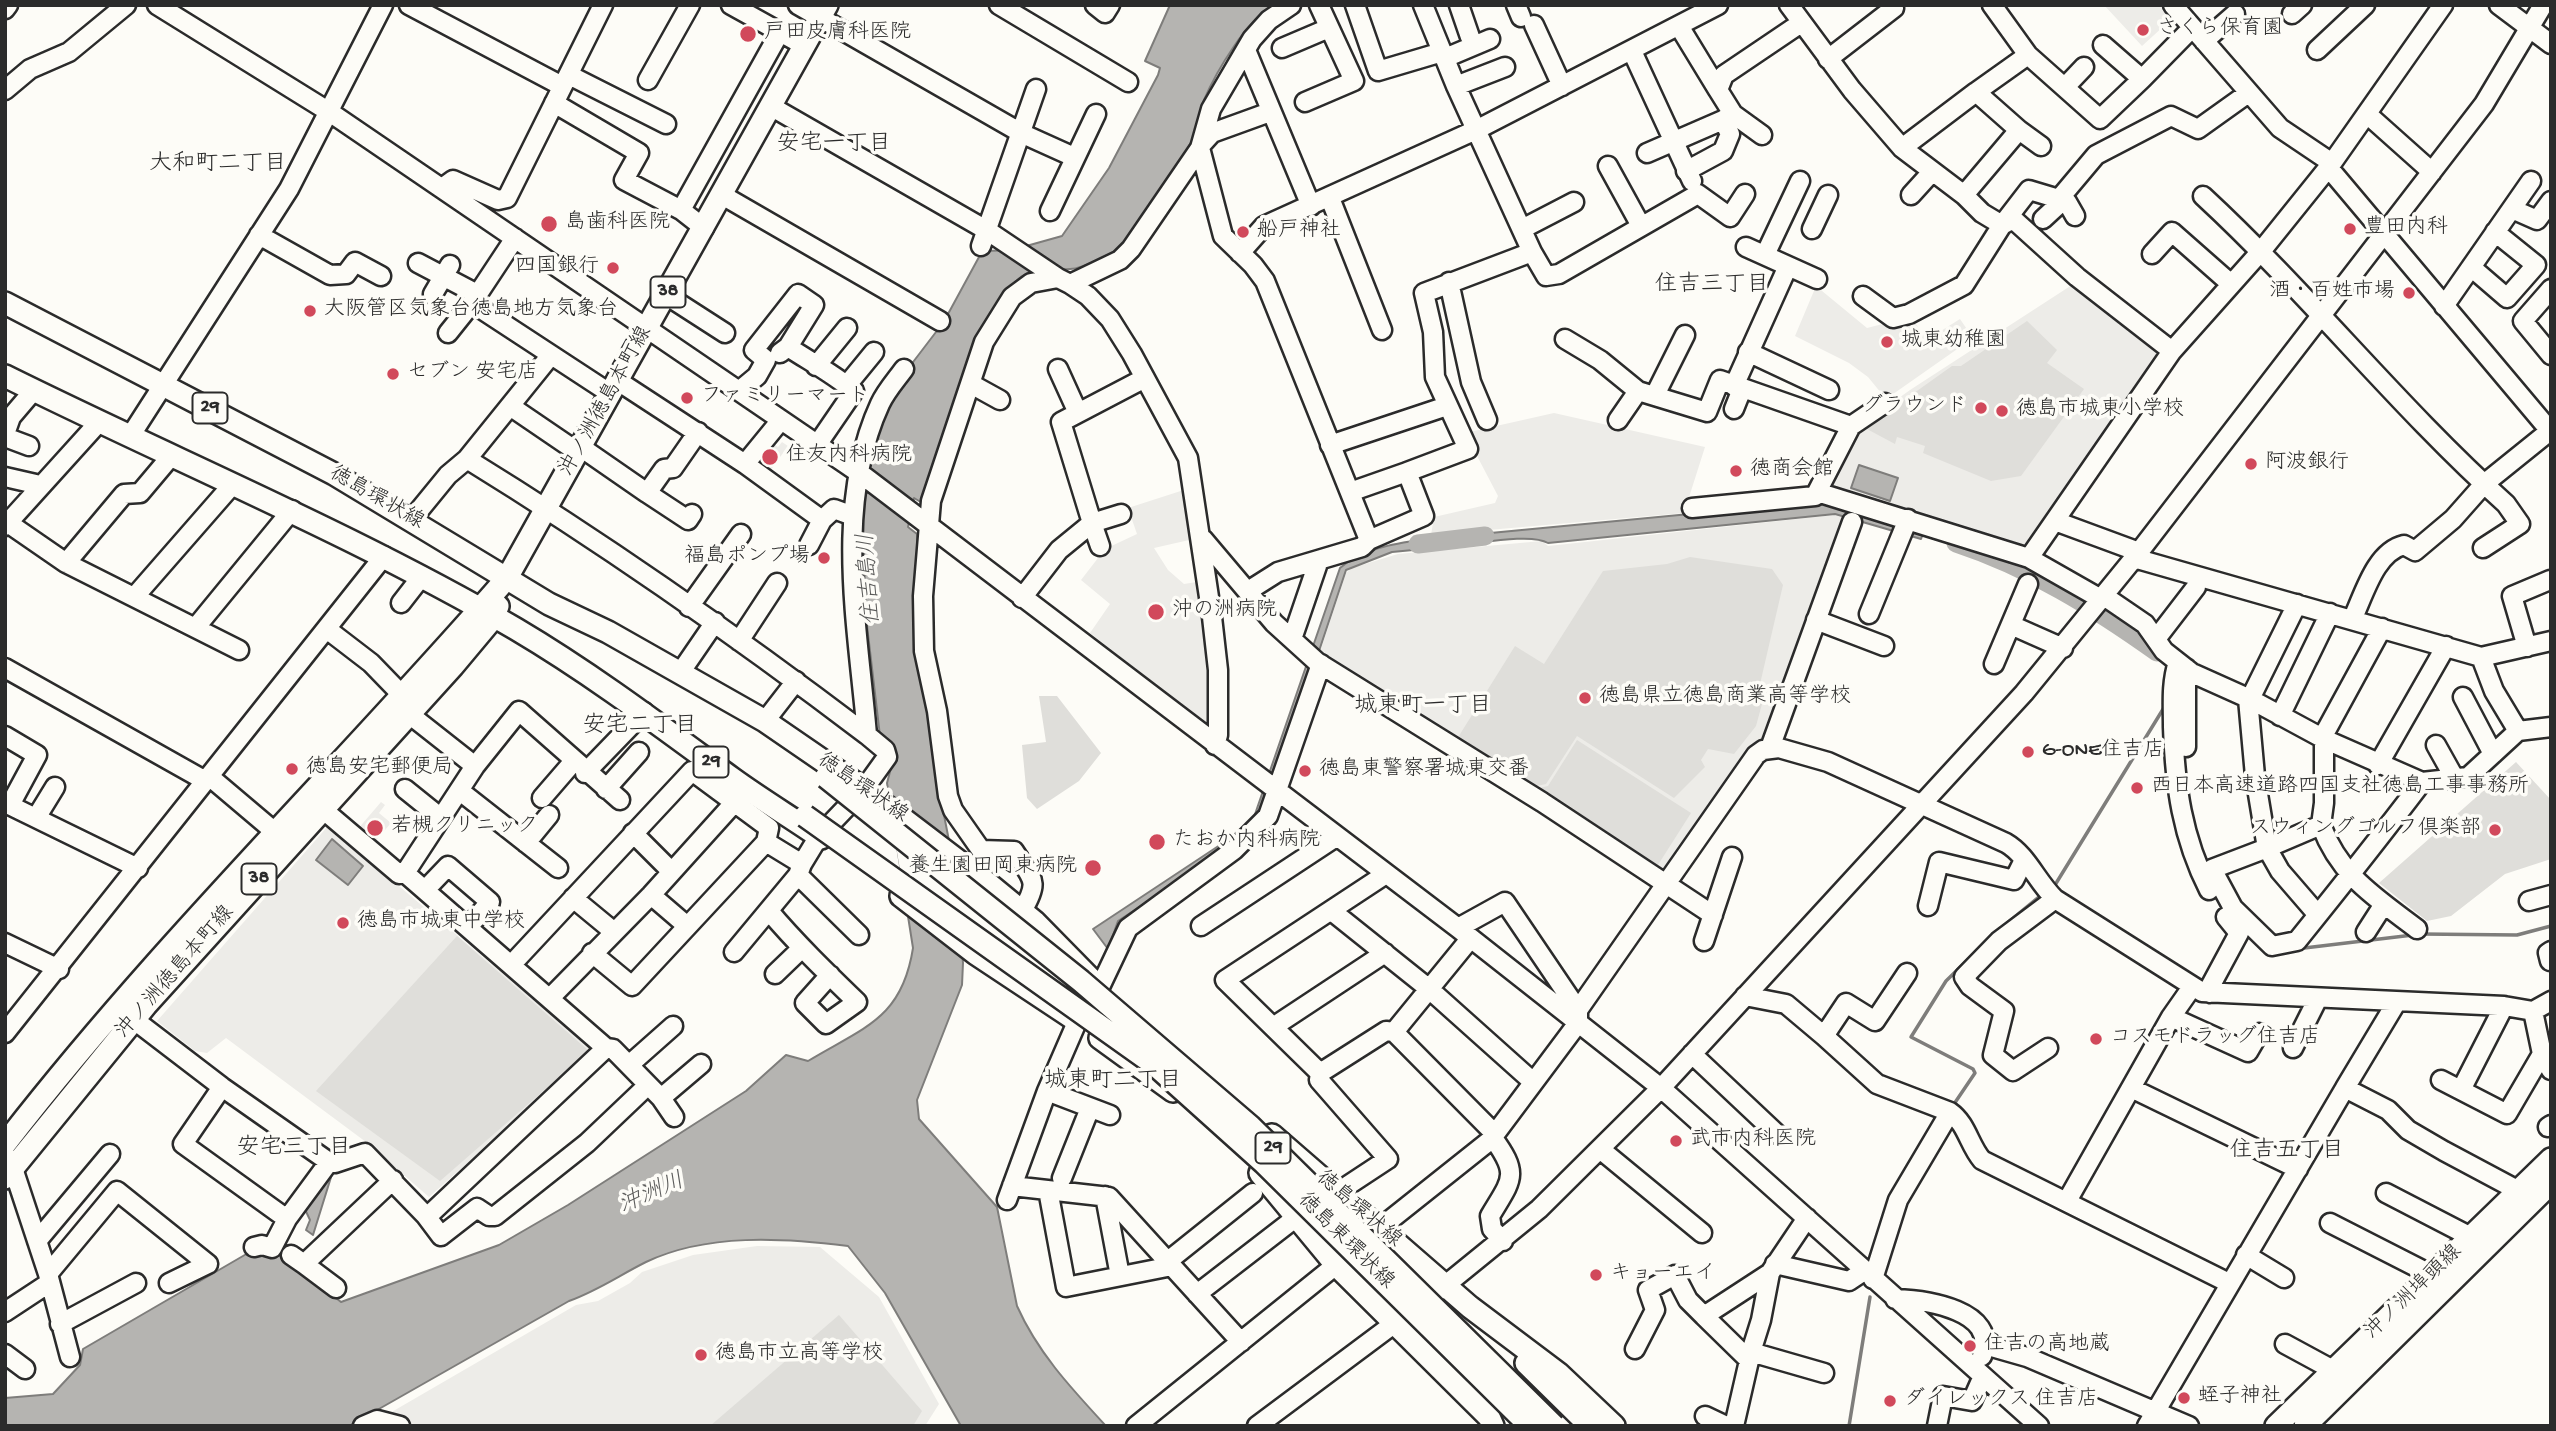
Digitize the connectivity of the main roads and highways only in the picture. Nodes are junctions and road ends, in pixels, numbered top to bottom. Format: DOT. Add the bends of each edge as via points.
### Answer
graph roads {
  1 [pos="823,12"];
  2 [pos="5,303"];
  3 [pos="5,376"];
  4 [pos="507,578"];
  5 [pos="549,604"];
  6 [pos="487,613"];
  7 [pos="644,712"];
  8 [pos="315,803"];
  9 [pos="126,1014"];
  10 [pos="6,1142"];
  11 [pos="2551,1159"];
  12 [pos="9,1174"];
  13 [pos="2551,1183"];
  14 [pos="1311,1184"];
  15 [pos="1366,1263"];
  16 [pos="1470,1307"];
  17 [pos="1498,1425"];
  18 [pos="1530,1426"];
  19 [pos="1554,1426"];
  20 [pos="1572,1426"];
  21 [pos="1590,1426"];
  22 [pos="1615,1426"];
  23 [pos="2276,1426"];
  24 [pos="2305,1426"];
  1 -- 4 [label="main road, 沖ノ洲徳島本町線 / 38"];
  2 -- 4 [label="main road, 徳島環状線 / 29" via="162,382 412,519"];
  3 -- 6 [label="main road, 徳島環状線 / 29" via="292,510"];
  4 -- 5 [label="main road, 徳島環状線 / 29"];
  4 -- 6 [label="main road, 沖ノ洲徳島本町線 / 38"];
  5 -- 14 [label="main road, 徳島環状線 / 29, bridge" via="826,777 1141,1031"];
  5 -- 16 [label="main road, 徳島環状線 / 29" via="608,632 765,722 958,860 1022,911 1100,987"];
  6 -- 7 [label="main road, 徳島環状線 / 29"];
  6 -- 8 [label="main road, 沖ノ洲徳島本町線 / 38"];
  7 -- 15 [label="main road, 徳島東環状線 / 29, bridge" via="806,816 1155,1065 1265,1163"];
  7 -- 17 [label="main road, 徳島環状線 / 29" via="1188,1103 1265,1178 1336,1265"];
  8 -- 9 [label="main road, 沖ノ洲徳島本町線 / 38"];
  8 -- 9 [label="main road, 沖ノ洲徳島本町線 / 38" via="275,832"];
  9 -- 10 [label="main road, 沖ノ洲徳島本町線 / 38"];
  9 -- 12 [label="main road, 沖ノ洲徳島本町線 / 38"];
  11 -- 23 [label="main road, 沖ノ洲埠頭線"];
  13 -- 24 [label="main road, 沖ノ洲埠頭線"];
  14 -- 19 [label="main road, 徳島環状線 / 29, bridge"];
  14 -- 20 [label="main road, bridge" via="1449,1303"];
  15 -- 17 [label="main road, bridge"];
  15 -- 18 [label="main road, 徳島東環状線 / 29, bridge"];
  16 -- 21 [label="main road, 29"];
  16 -- 22 [label="main road, 徳島環状線 / 29" via="1559,1374"];
}
